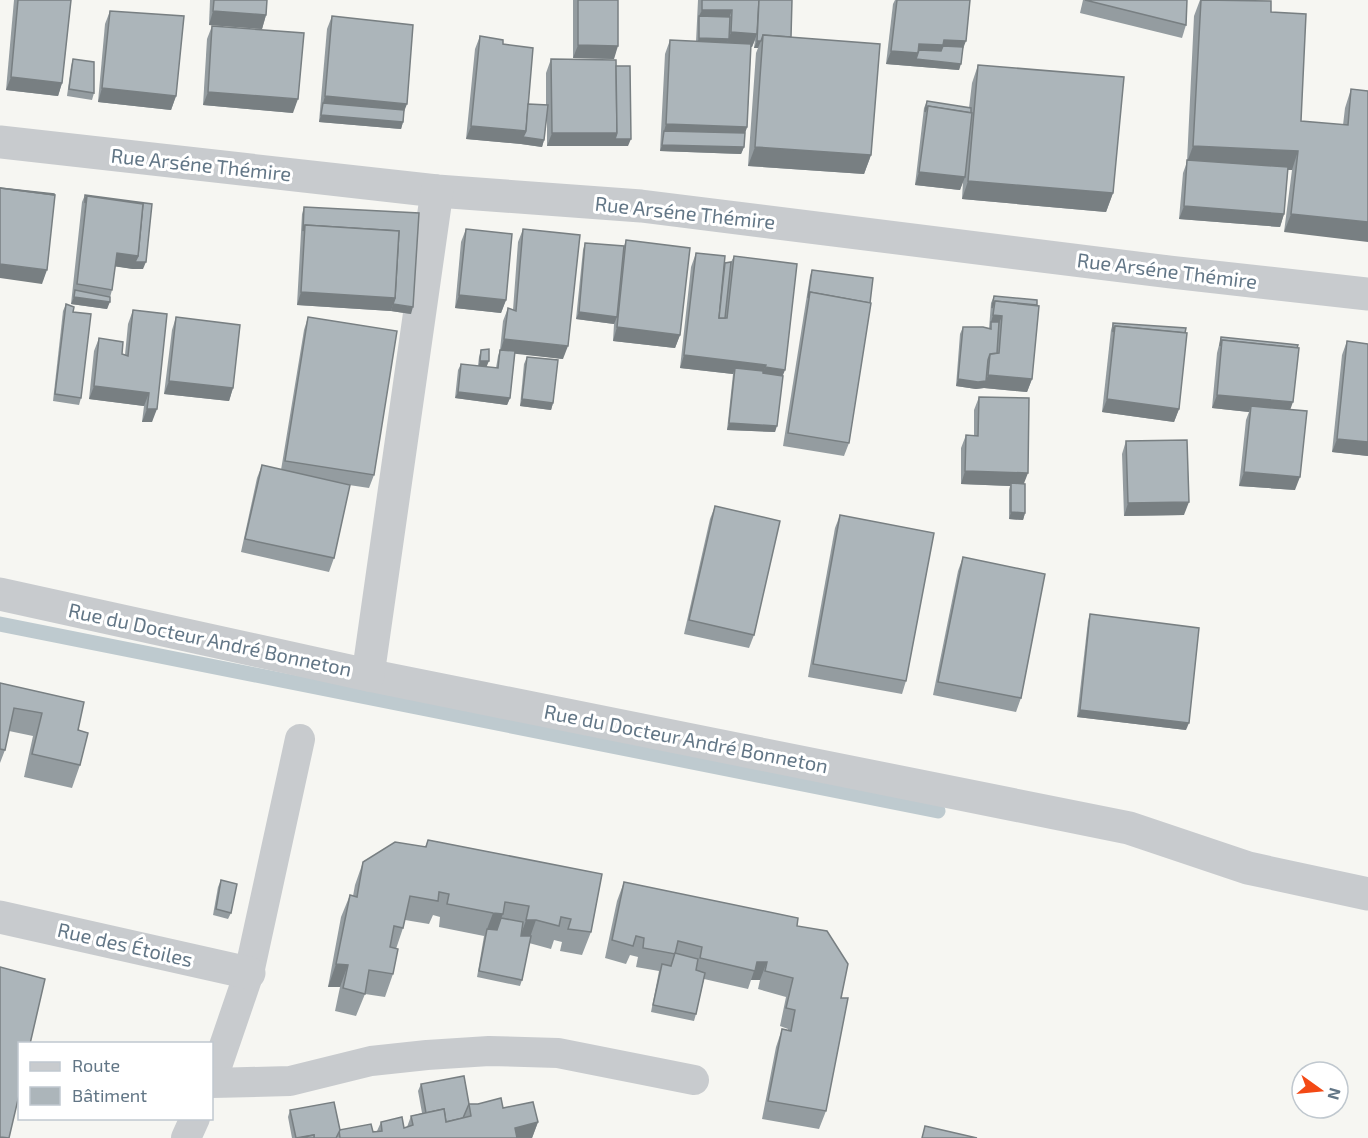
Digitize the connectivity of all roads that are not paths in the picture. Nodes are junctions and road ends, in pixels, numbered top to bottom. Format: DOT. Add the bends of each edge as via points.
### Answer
graph roads {
  1 [pos="0,142"];
  2 [pos="437,191"];
  3 [pos="1368,294"];
  4 [pos="0,594"];
  5 [pos="368,675"];
  6 [pos="300,739"];
  7 [pos="1368,894"];
  8 [pos="0,917"];
  9 [pos="249,973"];
  10 [pos="213,1079"];
  11 [pos="694,1080"];
  12 [pos="213,1082"];
  13 [pos="195,1120"];
  14 [pos="186,1138"];
  1 -- 2 [label="street, Rue Arséne Thémire"];
  2 -- 3 [label="street, Rue Arséne Thémire" via="641,206"];
  2 -- 5 [label="street"];
  4 -- 5 [label="street, Rue du Docteur André Bonneton"];
  5 -- 7 [label="street, Rue du Docteur André Bonneton" via="1129,828 1248,868"];
  6 -- 9 [label="lane"];
  8 -- 9 [label="street, Rue des Étoiles"];
  9 -- 10 [label="lane"];
  11 -- 12 [label="lane" via="558,1053 489,1051 370,1061 290,1081"];
  13 -- 14 [label="lane"];
}
